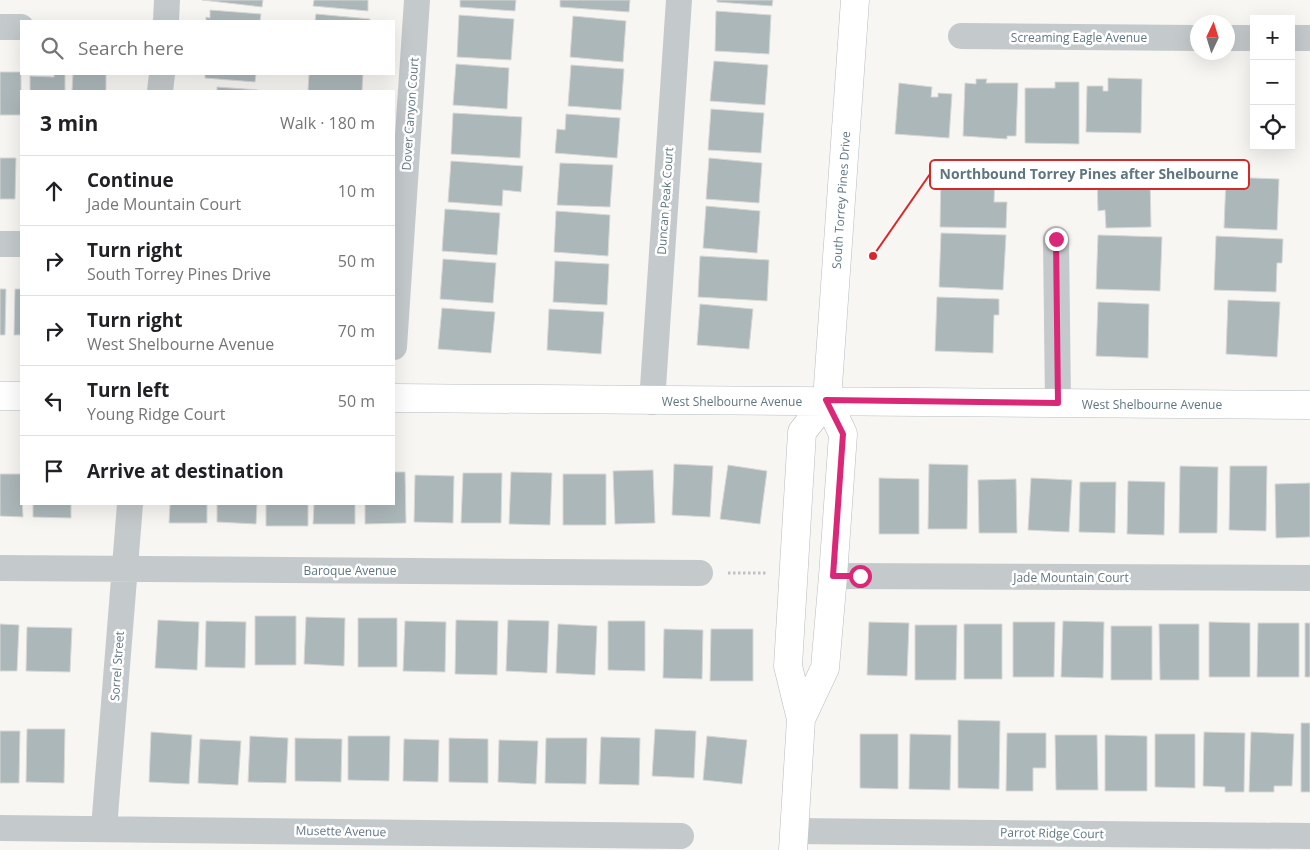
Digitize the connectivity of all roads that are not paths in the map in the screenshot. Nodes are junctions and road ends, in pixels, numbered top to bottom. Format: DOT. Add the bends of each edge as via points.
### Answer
graph roads {
  1 [pos="167,0"];
  2 [pos="417,0"];
  3 [pos="679,0"];
  4 [pos="856,0"];
  5 [pos="166,20"];
  6 [pos="0,27"];
  7 [pos="20,27"];
  8 [pos="961,36"];
  9 [pos="1190,38"];
  10 [pos="1235,38"];
  11 [pos="1250,38"];
  12 [pos="1295,38"];
  13 [pos="1310,38"];
  14 [pos="162,75"];
  15 [pos="160,90"];
  16 [pos="1056,239"];
  17 [pos="0,244"];
  18 [pos="20,244"];
  19 [pos="395,332"];
  20 [pos="0,396"];
  21 [pos="20,396"];
  22 [pos="395,398"];
  23 [pos="826,400"];
  24 [pos="652,402"];
  25 [pos="1058,403"];
  26 [pos="1310,405"];
  27 [pos="130,505"];
  28 [pos="0,568"];
  29 [pos="124,568"];
  30 [pos="700,573"];
  31 [pos="833,576"];
  32 [pos="1310,578"];
  33 [pos="801,718"];
  34 [pos="0,828"];
  35 [pos="104,828"];
  36 [pos="681,836"];
  37 [pos="1310,836"];
  38 [pos="793,840"];
  1 -- 5 [label="street"];
  2 -- 19 [label="street, Dover Canyon Court"];
  3 -- 24 [label="street, Duncan Peak Court"];
  4 -- 23 [label="street, South Torrey Pines Drive"];
  6 -- 7 [label="street"];
  8 -- 9 [label="street, Screaming Eagle Avenue"];
  10 -- 11 [label="street"];
  12 -- 13 [label="street"];
  14 -- 15 [label="street"];
  16 -- 25 [label="street"];
  17 -- 18 [label="street"];
  20 -- 21 [label="street"];
  22 -- 24 [label="street, West Shelbourne Avenue"];
  23 -- 24 [label="street, West Shelbourne Avenue"];
  23 -- 25 [label="street, West Shelbourne Avenue"];
  23 -- 31 [label="street" via="843,434"];
  23 -- 33 [label="street" via="802,432 788,666"];
  25 -- 26 [label="street, West Shelbourne Avenue"];
  27 -- 29 [label="street, Sorrel Street"];
  28 -- 29 [label="street, Baroque Avenue"];
  29 -- 30 [label="street, Baroque Avenue"];
  29 -- 35 [label="street, Sorrel Street"];
  31 -- 32 [label="street, Jade Mountain Court"];
  31 -- 33 [label="street" via="825,668"];
  33 -- 38 [label="street"];
  34 -- 35 [label="street, Musette Avenue"];
  35 -- 36 [label="street, Musette Avenue"];
  37 -- 38 [label="street, Parrot Ridge Court"];
}
